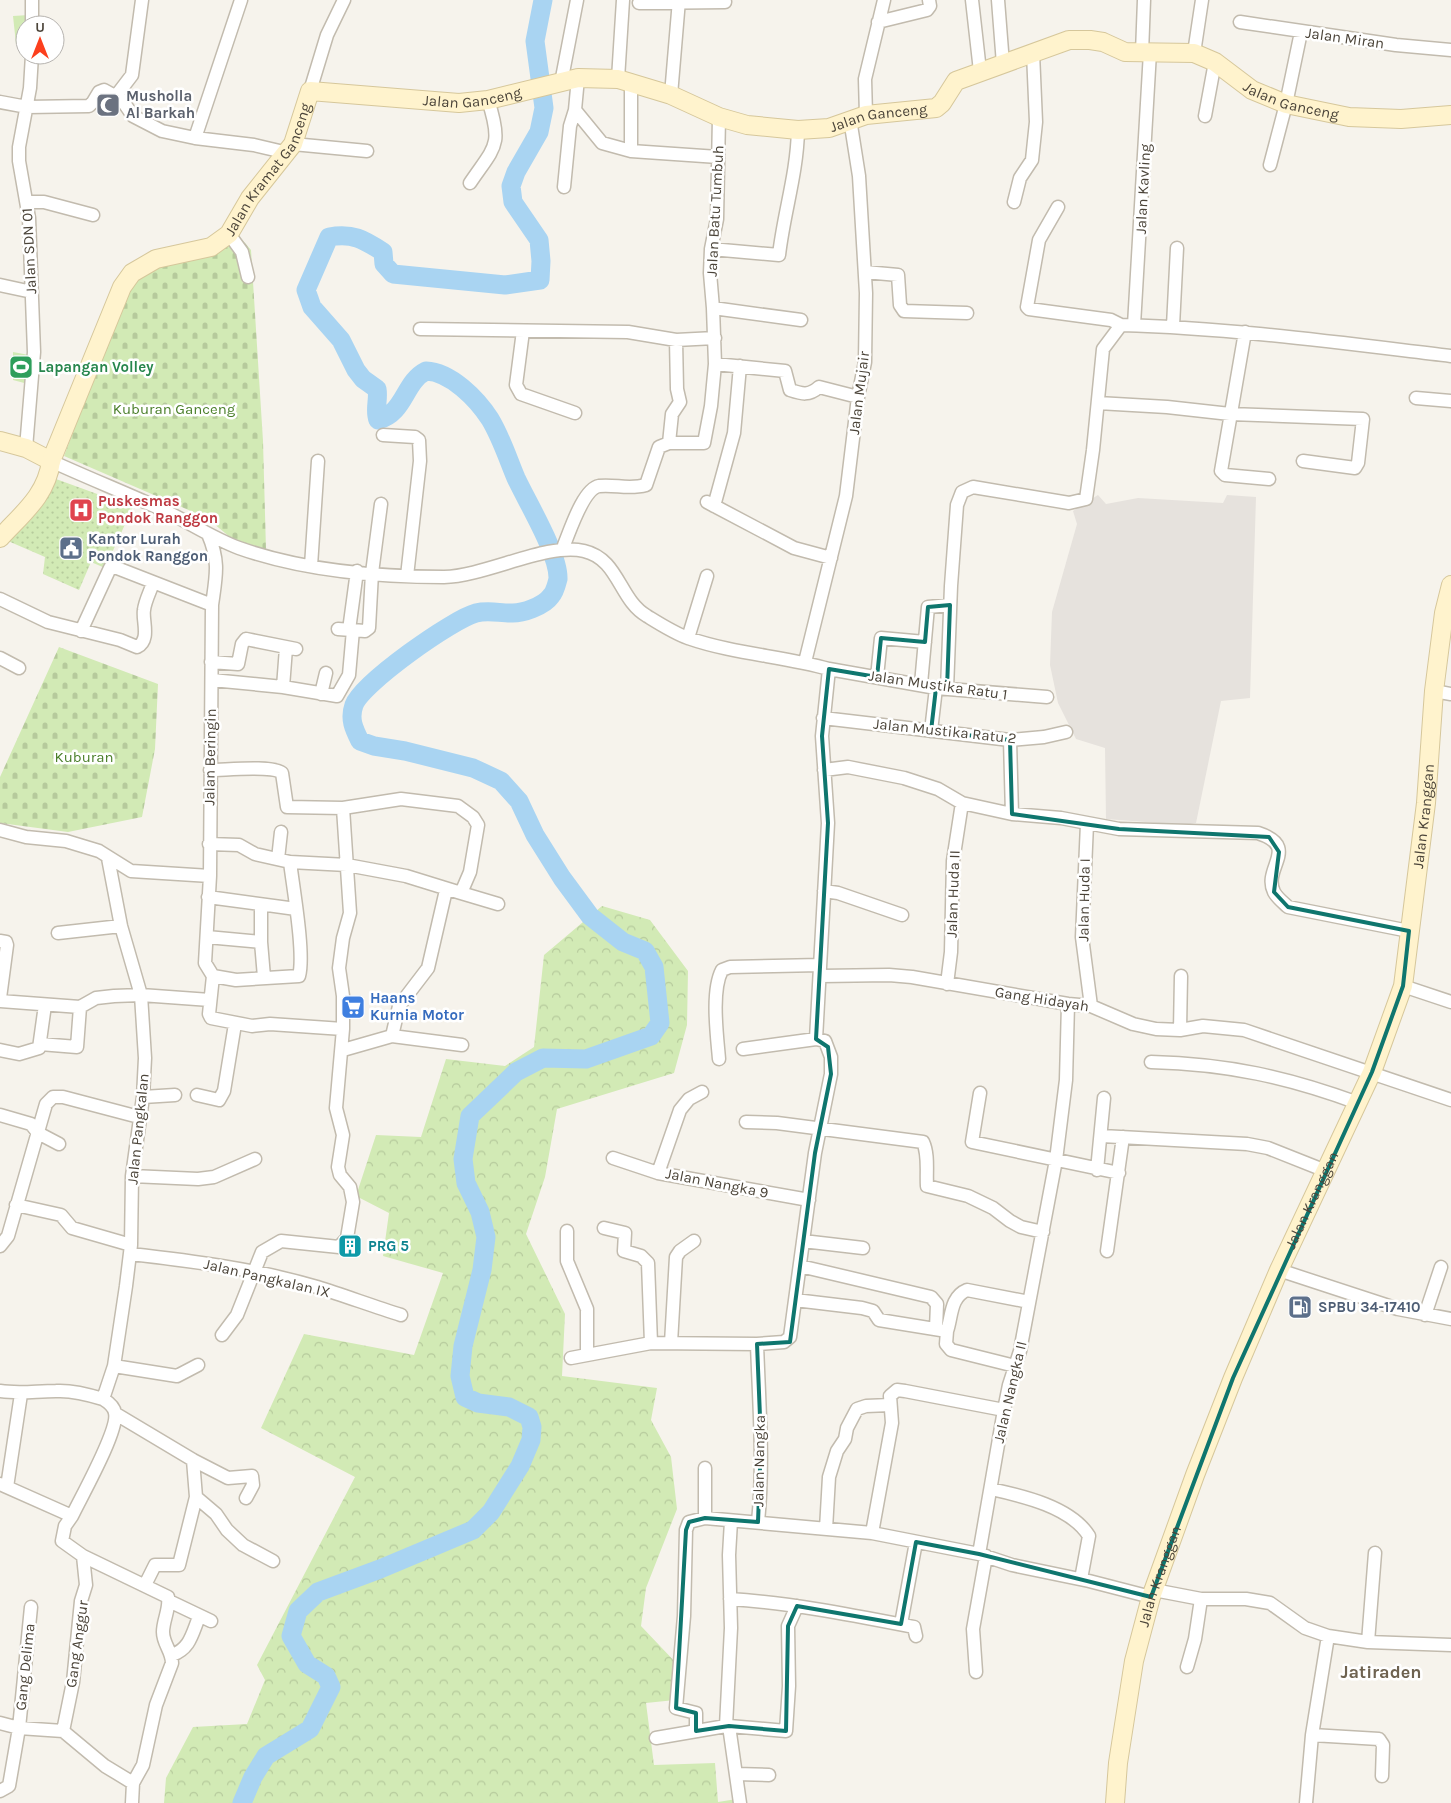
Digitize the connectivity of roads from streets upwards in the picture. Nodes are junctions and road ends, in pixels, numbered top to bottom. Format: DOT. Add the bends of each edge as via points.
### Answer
graph roads {
  1 [pos="32,0"];
  2 [pos="142,0"];
  3 [pos="241,0"];
  4 [pos="344,0"];
  5 [pos="577,0"];
  6 [pos="623,0"];
  7 [pos="884,0"];
  8 [pos="929,0"];
  9 [pos="972,0"];
  10 [pos="998,0"];
  11 [pos="1144,0"];
  12 [pos="1202,0"];
  13 [pos="679,2"];
  14 [pos="725,2"];
  15 [pos="639,3"];
  16 [pos="32,15"];
  17 [pos="878,22"];
  18 [pos="1240,22"];
  19 [pos="1301,32"];
  20 [pos="1451,50"];
  21 [pos="1146,52"];
  22 [pos="1033,53"];
  23 [pos="1194,53"];
  24 [pos="1215,62"];
  25 [pos="1004,64"];
  26 [pos="31,65"];
  27 [pos="980,72"];
  28 [pos="624,80"];
  29 [pos="554,84"];
  30 [pos="310,91"];
  31 [pos="671,95"];
  32 [pos="116,96"];
  33 [pos="488,100"];
  34 [pos="0,102"];
  35 [pos="1286,104"];
  36 [pos="27,107"];
  37 [pos="575,110"];
  38 [pos="1451,115"];
  39 [pos="1205,116"];
  40 [pos="719,117"];
  41 [pos="858,117"];
  42 [pos="798,130"];
  43 [pos="196,138"];
  44 [pos="291,149"];
  45 [pos="631,151"];
  46 [pos="367,152"];
  47 [pos="718,157"];
  48 [pos="1270,165"];
  49 [pos="470,183"];
  50 [pos="564,187"];
  51 [pos="27,202"];
  52 [pos="1014,202"];
  53 [pos="1058,207"];
  54 [pos="93,215"];
  55 [pos="229,234"];
  56 [pos="711,248"];
  57 [pos="1177,248"];
  58 [pos="865,272"];
  59 [pos="248,277"];
  60 [pos="0,285"];
  61 [pos="32,292"];
  62 [pos="713,308"];
  63 [pos="967,314"];
  64 [pos="801,320"];
  65 [pos="1128,325"];
  66 [pos="1173,326"];
  67 [pos="420,328"];
  68 [pos="523,332"];
  69 [pos="1245,332"];
  70 [pos="715,338"];
  71 [pos="676,340"];
  72 [pos="1451,356"];
  73 [pos="715,364"];
  74 [pos="740,366"];
  75 [pos="858,397"];
  76 [pos="1416,398"];
  77 [pos="1451,401"];
  78 [pos="1098,403"];
  79 [pos="575,413"];
  80 [pos="1230,414"];
  81 [pos="384,435"];
  82 [pos="0,441"];
  83 [pos="669,443"];
  84 [pos="26,448"];
  85 [pos="51,461"];
  86 [pos="318,461"];
  87 [pos="1303,461"];
  88 [pos="1269,479"];
  89 [pos="380,504"];
  90 [pos="208,534"];
  91 [pos="0,538"];
  92 [pos="562,551"];
  93 [pos="831,558"];
  94 [pos="311,566"];
  95 [pos="357,571"];
  96 [pos="372,573"];
  97 [pos="407,576"];
  98 [pos="707,576"];
  99 [pos="153,583"];
  100 [pos="1451,584"];
  101 [pos="0,599"];
  102 [pos="212,605"];
  103 [pos="950,605"];
  104 [pos="347,629"];
  105 [pos="81,631"];
  106 [pos="688,638"];
  107 [pos="925,642"];
  108 [pos="0,658"];
  109 [pos="211,662"];
  110 [pos="805,662"];
  111 [pos="19,668"];
  112 [pos="828,669"];
  113 [pos="326,673"];
  114 [pos="877,677"];
  115 [pos="212,680"];
  116 [pos="921,684"];
  117 [pos="283,687"];
  118 [pos="942,688"];
  119 [pos="1442,692"];
  120 [pos="321,694"];
  121 [pos="1047,697"];
  122 [pos="823,718"];
  123 [pos="931,731"];
  124 [pos="1066,732"];
  125 [pos="1010,740"];
  126 [pos="210,770"];
  127 [pos="824,770"];
  128 [pos="962,803"];
  129 [pos="343,808"];
  130 [pos="1012,814"];
  131 [pos="1087,824"];
  132 [pos="0,830"];
  133 [pos="281,832"];
  134 [pos="209,844"];
  135 [pos="108,858"];
  136 [pos="284,860"];
  137 [pos="347,866"];
  138 [pos="210,876"];
  139 [pos="446,890"];
  140 [pos="824,891"];
  141 [pos="461,893"];
  142 [pos="208,897"];
  143 [pos="498,904"];
  144 [pos="261,905"];
  145 [pos="296,914"];
  146 [pos="902,915"];
  147 [pos="121,926"];
  148 [pos="1409,932"];
  149 [pos="58,933"];
  150 [pos="206,937"];
  151 [pos="0,941"];
  152 [pos="261,942"];
  153 [pos="821,970"];
  154 [pos="213,976"];
  155 [pos="1181,976"];
  156 [pos="264,977"];
  157 [pos="947,984"];
  158 [pos="1403,986"];
  159 [pos="141,995"];
  160 [pos="0,999"];
  161 [pos="210,1000"];
  162 [pos="1451,1002"];
  163 [pos="1068,1004"];
  164 [pos="45,1005"];
  165 [pos="1091,1006"];
  166 [pos="80,1007"];
  167 [pos="235,1024"];
  168 [pos="343,1028"];
  169 [pos="1180,1030"];
  170 [pos="392,1036"];
  171 [pos="816,1039"];
  172 [pos="40,1044"];
  173 [pos="462,1045"];
  174 [pos="743,1049"];
  175 [pos="0,1050"];
  176 [pos="343,1050"];
  177 [pos="719,1059"];
  178 [pos="1151,1062"];
  179 [pos="1372,1072"];
  180 [pos="702,1092"];
  181 [pos="980,1093"];
  182 [pos="175,1095"];
  183 [pos="197,1095"];
  184 [pos="143,1097"];
  185 [pos="1104,1098"];
  186 [pos="1451,1100"];
  187 [pos="1358,1103"];
  188 [pos="0,1115"];
  189 [pos="139,1117"];
  190 [pos="746,1122"];
  191 [pos="819,1129"];
  192 [pos="38,1133"];
  193 [pos="1102,1136"];
  194 [pos="1123,1137"];
  195 [pos="59,1144"];
  196 [pos="613,1158"];
  197 [pos="255,1159"];
  198 [pos="1056,1160"];
  199 [pos="1097,1170"];
  200 [pos="1326,1170"];
  201 [pos="1119,1173"];
  202 [pos="658,1174"];
  203 [pos="132,1176"];
  204 [pos="809,1200"];
  205 [pos="16,1205"];
  206 [pos="604,1228"];
  207 [pos="567,1231"];
  208 [pos="1043,1232"];
  209 [pos="694,1241"];
  210 [pos="804,1241"];
  211 [pos="0,1246"];
  212 [pos="863,1248"];
  213 [pos="130,1250"];
  214 [pos="1107,1250"];
  215 [pos="800,1266"];
  216 [pos="1440,1267"];
  217 [pos="1279,1270"];
  218 [pos="252,1271"];
  219 [pos="795,1300"];
  220 [pos="1029,1302"];
  221 [pos="401,1315"];
  222 [pos="1425,1315"];
  223 [pos="1451,1319"];
  224 [pos="941,1330"];
  225 [pos="222,1335"];
  226 [pos="671,1343"];
  227 [pos="650,1344"];
  228 [pos="757,1344"];
  229 [pos="587,1355"];
  230 [pos="571,1358"];
  231 [pos="198,1365"];
  232 [pos="114,1366"];
  233 [pos="1015,1366"];
  234 [pos="0,1391"];
  235 [pos="21,1394"];
  236 [pos="103,1399"];
  237 [pos="890,1406"];
  238 [pos="1004,1410"];
  239 [pos="116,1414"];
  240 [pos="193,1460"];
  241 [pos="705,1468"];
  242 [pos="3,1485"];
  243 [pos="991,1489"];
  244 [pos="196,1497"];
  245 [pos="246,1498"];
  246 [pos="72,1516"];
  247 [pos="705,1518"];
  248 [pos="731,1520"];
  249 [pos="758,1522"];
  250 [pos="826,1529"];
  251 [pos="872,1534"];
  252 [pos="916,1542"];
  253 [pos="1374,1553"];
  254 [pos="983,1555"];
  255 [pos="84,1556"];
  256 [pos="273,1561"];
  257 [pos="1081,1579"];
  258 [pos="145,1585"];
  259 [pos="1152,1594"];
  260 [pos="730,1600"];
  261 [pos="1201,1600"];
  262 [pos="169,1601"];
  263 [pos="797,1606"];
  264 [pos="31,1607"];
  265 [pos="901,1624"];
  266 [pos="916,1636"];
  267 [pos="1328,1636"];
  268 [pos="1368,1642"];
  269 [pos="1451,1646"];
  270 [pos="172,1656"];
  271 [pos="1187,1667"];
  272 [pos="976,1672"];
  273 [pos="0,1723"];
  274 [pos="728,1726"];
  275 [pos="19,1728"];
  276 [pos="63,1731"];
  277 [pos="696,1731"];
  278 [pos="1312,1735"];
  279 [pos="656,1738"];
  280 [pos="736,1774"];
  281 [pos="769,1775"];
  282 [pos="1382,1776"];
  283 [pos="132,1784"];
  284 [pos="0,1791"];
  285 [pos="132,1803"];
  286 [pos="740,1803"];
  287 [pos="1115,1803"];
  288 [pos="1306,1803"];
  1 -- 16 [label="street"];
  2 -- 32 [label="street" via="132,76"];
  3 -- 43 [label="street"];
  4 -- 30 [label="street" via="327,35"];
  5 -- 29 [label="street"];
  6 -- 28 [label="street"];
  7 -- 17 [label="street, Jalan Mujair"];
  8 -- 17 [label="street" via="927,10"];
  9 -- 27 [label="street"];
  10 -- 25 [label="street"];
  11 -- 21 [label="street, Jalan Kavling"];
  12 -- 23 [label="street"];
  13 -- 14 [label="street"];
  13 -- 15 [label="street"];
  13 -- 31 [label="street"];
  17 -- 41 [label="street, Jalan Mujair"];
  18 -- 19 [label="street, Jalan Miran"];
  19 -- 20 [label="street, Jalan Miran"];
  19 -- 35 [label="street"];
  21 -- 22 [label="street, Jalan Ganceng" via="1125,52 1103,42 1069,40"];
  21 -- 23 [label="street, Jalan Ganceng"];
  21 -- 65 [label="street, Jalan Kavling"];
  22 -- 25 [label="street, Jalan Ganceng"];
  22 -- 52 [label="street" via="1036,122 1032,160 1020,178"];
  23 -- 24 [label="street, Jalan Ganceng"];
  24 -- 35 [label="street, Jalan Ganceng" via="1252,90"];
  24 -- 39 [label="street"];
  25 -- 27 [label="street, Jalan Ganceng"];
  26 -- 36 [label="street, Jalan SDN 01"];
  27 -- 41 [label="street, Jalan Ganceng" via="952,84 936,108"];
  28 -- 29 [label="street, Jalan Ganceng"];
  28 -- 31 [label="street, Jalan Ganceng"];
  28 -- 45 [label="street"];
  29 -- 33 [label="street, Jalan Ganceng"];
  29 -- 37 [label="street"];
  30 -- 33 [label="street, Jalan Ganceng" via="459,103"];
  30 -- 44 [label="street, Jalan Kramat Ganceng"];
  31 -- 40 [label="street, Jalan Ganceng"];
  32 -- 36 [label="street" via="104,90 89,106"];
  32 -- 43 [label="street" via="127,104 132,116 162,131"];
  33 -- 49 [label="street" via="497,133 495,146"];
  34 -- 36 [label="street"];
  35 -- 38 [label="street, Jalan Ganceng" via="1349,117 1401,120"];
  35 -- 48 [label="street"];
  36 -- 51 [label="street, Jalan SDN 01" via="19,161"];
  37 -- 45 [label="street" via="602,143"];
  37 -- 50 [label="street" via="570,126"];
  40 -- 42 [label="street, Jalan Ganceng" via="747,125"];
  40 -- 47 [label="street, Jalan Batu Tumbuh"];
  41 -- 42 [label="street, Jalan Ganceng" via="829,128"];
  41 -- 58 [label="street, Jalan Mujair"];
  42 -- 56 [label="street" via="797,160 783,219 780,255"];
  43 -- 44 [label="street"];
  44 -- 46 [label="street"];
  44 -- 55 [label="street, Jalan Kramat Ganceng" via="250,198"];
  45 -- 47 [label="street"];
  47 -- 56 [label="street, Jalan Batu Tumbuh" via="717,219"];
  51 -- 54 [label="street" via="44,202"];
  51 -- 61 [label="street, Jalan SDN 01"];
  53 -- 65 [label="street" via="1038,240 1027,307"];
  55 -- 59 [label="street" via="242,252"];
  55 -- 85 [label="street, Jalan Kramat Ganceng" via="211,247 156,258 132,272 122,287"];
  56 -- 62 [label="street, Jalan Batu Tumbuh"];
  57 -- 66 [label="street"];
  58 -- 63 [label="street" via="898,275 900,305 904,311"];
  58 -- 75 [label="street, Jalan Mujair" via="865,362"];
  60 -- 61 [label="street"];
  61 -- 84 [label="street, Jalan SDN 01" via="34,352"];
  62 -- 64 [label="street"];
  62 -- 70 [label="street, Jalan Batu Tumbuh"];
  65 -- 66 [label="street"];
  65 -- 78 [label="street" via="1103,349"];
  66 -- 69 [label="street"];
  67 -- 68 [label="street"];
  68 -- 71 [label="street" via="628,332"];
  68 -- 79 [label="street" via="516,384 520,394"];
  69 -- 72 [label="street"];
  69 -- 80 [label="street"];
  70 -- 71 [label="street"];
  70 -- 73 [label="street, Jalan Batu Tumbuh"];
  71 -- 83 [label="street" via="680,402 672,414"];
  73 -- 74 [label="street"];
  73 -- 83 [label="street, Jalan Batu Tumbuh" via="704,442"];
  74 -- 75 [label="street" via="785,371 790,390 803,394 819,387"];
  74 -- 93 [label="street" via="734,433 710,504 794,548"];
  75 -- 93 [label="street, Jalan Mujair" via="846,496"];
  76 -- 77 [label="street"];
  78 -- 80 [label="street"];
  78 -- 103 [label="street" via="1086,498 1069,503 972,488 962,492 957,505"];
  80 -- 87 [label="street" via="1363,419 1355,468"];
  80 -- 88 [label="street" via="1222,473"];
  81 -- 97 [label="street" via="419,440 420,461"];
  82 -- 84 [label="street"];
  83 -- 92 [label="street" via="659,447 646,485 632,488 598,486 588,492"];
  84 -- 85 [label="street"];
  85 -- 90 [label="street" via="166,511"];
  85 -- 91 [label="street, Jalan Kramat Ganceng" via="49,479 40,493"];
  86 -- 94 [label="street"];
  89 -- 96 [label="street"];
  90 -- 94 [label="street" via="238,548"];
  90 -- 102 [label="street, Jalan Beringin" via="217,559"];
  92 -- 97 [label="street, Jalan Mustika Ratu 1" via="446,577"];
  92 -- 106 [label="street, Jalan Mustika Ratu 1" via="585,551 604,560 634,606 644,615"];
  93 -- 110 [label="street, Jalan Mujair"];
  94 -- 95 [label="street"];
  95 -- 96 [label="street"];
  95 -- 104 [label="street"];
  96 -- 97 [label="street"];
  96 -- 104 [label="street" via="369,628 365,631"];
  98 -- 106 [label="street"];
  99 -- 102 [label="street"];
  99 -- 105 [label="street" via="110,568"];
  99 -- 105 [label="street" via="143,612 146,623 140,647"];
  100 -- 119 [label="street, Jalan Kranggan" via="1444,613"];
  101 -- 105 [label="street" via="48,622"];
  102 -- 109 [label="street, Jalan Beringin"];
  103 -- 107 [label="street" via="928,607"];
  103 -- 118 [label="street"];
  104 -- 120 [label="street" via="347,680 337,696"];
  106 -- 110 [label="street, Jalan Mustika Ratu 1" via="756,655"];
  107 -- 114 [label="street" via="881,638"];
  107 -- 116 [label="street"];
  108 -- 111 [label="street"];
  109 -- 115 [label="street, Jalan Beringin"];
  109 -- 117 [label="street" via="238,664 246,639 272,642 291,649"];
  110 -- 112 [label="street, Jalan Mustika Ratu 1"];
  112 -- 114 [label="street, Jalan Mustika Ratu 1"];
  112 -- 122 [label="street"];
  113 -- 120 [label="street"];
  114 -- 116 [label="street, Jalan Mustika Ratu 1"];
  115 -- 117 [label="street"];
  115 -- 126 [label="street, Jalan Beringin"];
  116 -- 118 [label="street, Jalan Mustika Ratu 1"];
  117 -- 120 [label="street"];
  118 -- 121 [label="street, Jalan Mustika Ratu 1"];
  118 -- 123 [label="street"];
  119 -- 148 [label="street, Jalan Kranggan"];
  122 -- 123 [label="street, Jalan Mustika Ratu 2"];
  122 -- 127 [label="street"];
  123 -- 125 [label="street, Jalan Mustika Ratu 2"];
  124 -- 125 [label="street, Jalan Mustika Ratu 2"];
  125 -- 130 [label="street"];
  126 -- 129 [label="street" via="274,769 282,773 287,807"];
  126 -- 134 [label="street, Jalan Beringin"];
  127 -- 128 [label="street" via="848,768 904,778 938,789"];
  127 -- 140 [label="street" via="828,823"];
  128 -- 130 [label="street"];
  128 -- 157 [label="street, Jalan Huda II" via="953,861"];
  129 -- 137 [label="street" via="346,815"];
  129 -- 141 [label="street" via="401,799 458,806 478,825 470,872"];
  130 -- 131 [label="street" via="1061,818"];
  131 -- 148 [label="street" via="1119,829 1263,835 1277,844 1280,852 1272,880 1274,892 1288,907"];
  131 -- 165 [label="street, Jalan Huda I" via="1082,938"];
  132 -- 135 [label="street" via="26,837 66,841 99,851"];
  133 -- 136 [label="street"];
  134 -- 136 [label="street" via="239,845 255,854"];
  134 -- 138 [label="street, Jalan Beringin"];
  135 -- 138 [label="street" via="131,871"];
  135 -- 147 [label="street, Jalan Pangkalan"];
  136 -- 137 [label="street"];
  136 -- 145 [label="street"];
  137 -- 139 [label="street" via="406,876"];
  137 -- 168 [label="street" via="350,913 339,968"];
  138 -- 142 [label="street, Jalan Beringin"];
  139 -- 141 [label="street"];
  139 -- 170 [label="street" via="428,968 398,1006"];
  140 -- 146 [label="street"];
  140 -- 153 [label="street"];
  141 -- 143 [label="street"];
  142 -- 144 [label="street"];
  142 -- 150 [label="street, Jalan Beringin"];
  144 -- 145 [label="street"];
  144 -- 152 [label="street"];
  145 -- 156 [label="street" via="299,976"];
  147 -- 149 [label="street"];
  147 -- 159 [label="street, Jalan Pangkalan"];
  148 -- 158 [label="street, Jalan Kranggan"];
  150 -- 152 [label="street"];
  150 -- 154 [label="street, Jalan Beringin" via="205,963"];
  151 -- 160 [label="street" via="7,945"];
  152 -- 156 [label="street"];
  153 -- 157 [label="street, Gang Hidayah" via="889,975"];
  153 -- 171 [label="street"];
  153 -- 177 [label="street, Gang Hidayah" via="730,966 722,970 718,978 716,1020"];
  154 -- 156 [label="street" via="236,980"];
  154 -- 161 [label="street"];
  155 -- 169 [label="street"];
  157 -- 163 [label="street, Gang Hidayah"];
  158 -- 162 [label="street"];
  158 -- 179 [label="street, Jalan Kranggan"];
  159 -- 161 [label="street"];
  159 -- 166 [label="street" via="96,998"];
  159 -- 184 [label="street, Jalan Pangkalan" via="145,1058"];
  160 -- 164 [label="street"];
  161 -- 167 [label="street" via="211,1018"];
  163 -- 165 [label="street, Gang Hidayah"];
  163 -- 198 [label="street, Jalan Nangka II" via="1066,1080"];
  164 -- 166 [label="street"];
  164 -- 172 [label="street"];
  165 -- 169 [label="street, Gang Hidayah" via="1133,1024"];
  166 -- 172 [label="street" via="77,1047"];
  167 -- 168 [label="street"];
  167 -- 183 [label="street" via="224,1090 219,1100"];
  168 -- 176 [label="street"];
  169 -- 179 [label="street, Gang Hidayah" via="1203,1026 1244,1030"];
  170 -- 173 [label="street"];
  170 -- 176 [label="street"];
  171 -- 174 [label="street"];
  171 -- 191 [label="street" via="825,1042 832,1057 832,1074"];
  172 -- 175 [label="street" via="39,1048 19,1054"];
  176 -- 218 [label="street" via="336,1108 343,1135 338,1167 350,1187 353,1202 347,1238 338,1246 281,1241 262,1252"];
  178 -- 187 [label="street" via="1196,1063 1280,1077"];
  179 -- 186 [label="street, Gang Hidayah"];
  179 -- 187 [label="street, Jalan Kranggan"];
  180 -- 202 [label="street, Jalan Nangka 9" via="689,1099 680,1110"];
  181 -- 198 [label="street" via="972,1142"];
  182 -- 184 [label="street"];
  184 -- 189 [label="street, Jalan Pangkalan"];
  185 -- 193 [label="street"];
  187 -- 200 [label="street, Jalan Kranggan"];
  188 -- 192 [label="street" via="30,1124"];
  189 -- 192 [label="street" via="53,1097 46,1104"];
  189 -- 203 [label="street, Jalan Pangkalan"];
  190 -- 191 [label="street"];
  191 -- 204 [label="street"];
  191 -- 208 [label="street" via="923,1142 927,1150 927,1186 974,1199 1021,1227"];
  192 -- 195 [label="street"];
  192 -- 205 [label="street"];
  193 -- 194 [label="street"];
  193 -- 199 [label="street"];
  194 -- 200 [label="street" via="1247,1144 1277,1151"];
  194 -- 201 [label="street"];
  196 -- 202 [label="street"];
  197 -- 203 [label="street" via="214,1177"];
  198 -- 199 [label="street"];
  198 -- 208 [label="street, Jalan Nangka II"];
  199 -- 201 [label="street"];
  200 -- 217 [label="street, Jalan Kranggan"];
  201 -- 214 [label="street"];
  202 -- 204 [label="street, Jalan Nangka 9"];
  203 -- 213 [label="street, Jalan Pangkalan"];
  204 -- 210 [label="street"];
  205 -- 211 [label="street" via="8,1236"];
  205 -- 213 [label="street, Jalan Pangkalan IX" via="61,1216 72,1228"];
  206 -- 227 [label="street" via="625,1232 624,1251 641,1256 648,1263"];
  207 -- 229 [label="street" via="567,1260 587,1309"];
  208 -- 220 [label="street, Jalan Nangka II"];
  209 -- 226 [label="street" via="676,1257"];
  210 -- 212 [label="street"];
  210 -- 215 [label="street"];
  213 -- 218 [label="street, Jalan Pangkalan IX"];
  213 -- 232 [label="street, Jalan Pangkalan"];
  215 -- 219 [label="street"];
  215 -- 224 [label="street" via="931,1297 937,1304"];
  216 -- 222 [label="street"];
  217 -- 222 [label="street"];
  217 -- 259 [label="street, Jalan Kranggan" via="1195,1475"];
  218 -- 221 [label="street, Jalan Pangkalan IX" via="317,1287"];
  218 -- 225 [label="street" via="237,1315"];
  219 -- 224 [label="street" via="873,1311 879,1320"];
  219 -- 228 [label="street" via="789,1340"];
  220 -- 224 [label="street" via="967,1290 957,1298"];
  220 -- 233 [label="street, Jalan Nangka II"];
  222 -- 223 [label="street"];
  224 -- 233 [label="street" via="951,1350"];
  226 -- 227 [label="street"];
  226 -- 228 [label="street"];
  227 -- 229 [label="street"];
  228 -- 249 [label="street, Jalan Nangka" via="761,1441"];
  229 -- 230 [label="street"];
  231 -- 232 [label="street" via="177,1376"];
  232 -- 236 [label="street, Jalan Pangkalan"];
  233 -- 238 [label="street, Jalan Nangka II"];
  234 -- 235 [label="street"];
  235 -- 236 [label="street" via="77,1392"];
  235 -- 242 [label="street"];
  236 -- 239 [label="street" via="112,1405"];
  237 -- 238 [label="street" via="890,1396 897,1390"];
  237 -- 250 [label="street" via="866,1406 857,1409 853,1416 829,1477"];
  237 -- 251 [label="street" via="892,1423"];
  238 -- 243 [label="street, Jalan Nangka II"];
  239 -- 240 [label="street"];
  239 -- 246 [label="street" via="111,1435"];
  240 -- 244 [label="street"];
  240 -- 245 [label="street" via="228,1478 252,1476 253,1486"];
  241 -- 247 [label="street"];
  242 -- 246 [label="street"];
  243 -- 254 [label="street, Jalan Nangka II"];
  243 -- 257 [label="street" via="1053,1506 1085,1529 1089,1536"];
  244 -- 256 [label="street" via="243,1545"];
  244 -- 258 [label="street" via="179,1565 155,1565"];
  246 -- 255 [label="street" via="65,1526 62,1541"];
  247 -- 248 [label="street"];
  247 -- 277 [label="street" via="689,1522 686,1530 684,1616 676,1708 696,1713"];
  248 -- 249 [label="street"];
  248 -- 260 [label="street"];
  249 -- 250 [label="street, Jalan Nangka"];
  250 -- 251 [label="street, Jalan Nangka"];
  251 -- 252 [label="street, Jalan Nangka"];
  252 -- 254 [label="street, Jalan Nangka"];
  252 -- 265 [label="street"];
  253 -- 268 [label="street"];
  254 -- 257 [label="street, Jalan Nangka" via="1012,1565"];
  254 -- 272 [label="street, Jalan Nangka II" via="973,1629"];
  255 -- 258 [label="street"];
  255 -- 276 [label="street, Gang Anggur" via="86,1585"];
  257 -- 259 [label="street, Jalan Nangka"];
  258 -- 262 [label="street" via="164,1592"];
  259 -- 261 [label="street, Jalan Nangka"];
  259 -- 287 [label="street, Jalan Kranggan" via="1134,1661"];
  260 -- 263 [label="street"];
  260 -- 274 [label="street"];
  261 -- 267 [label="street, Jalan Nangka" via="1246,1599 1270,1603 1305,1628"];
  261 -- 271 [label="street" via="1196,1639"];
  262 -- 270 [label="street" via="163,1631 164,1643"];
  262 -- 270 [label="street" via="205,1619 188,1646"];
  263 -- 265 [label="street"];
  263 -- 274 [label="street" via="787,1634 789,1686 786,1731"];
  264 -- 275 [label="street, Gang Delima"];
  265 -- 266 [label="street" via="914,1627"];
  267 -- 268 [label="street, Jalan Nangka"];
  267 -- 278 [label="street"];
  268 -- 269 [label="street, Jalan Nangka"];
  270 -- 283 [label="street" via="170,1671 156,1705 143,1766"];
  273 -- 275 [label="street"];
  274 -- 277 [label="street"];
  274 -- 280 [label="street"];
  275 -- 276 [label="street"];
  275 -- 284 [label="street, Gang Delima" via="10,1786"];
  276 -- 283 [label="street"];
  277 -- 279 [label="street"];
  278 -- 282 [label="street" via="1378,1739 1383,1746"];
  278 -- 288 [label="street"];
  280 -- 281 [label="street"];
  280 -- 286 [label="street"];
  283 -- 285 [label="street"];
}
